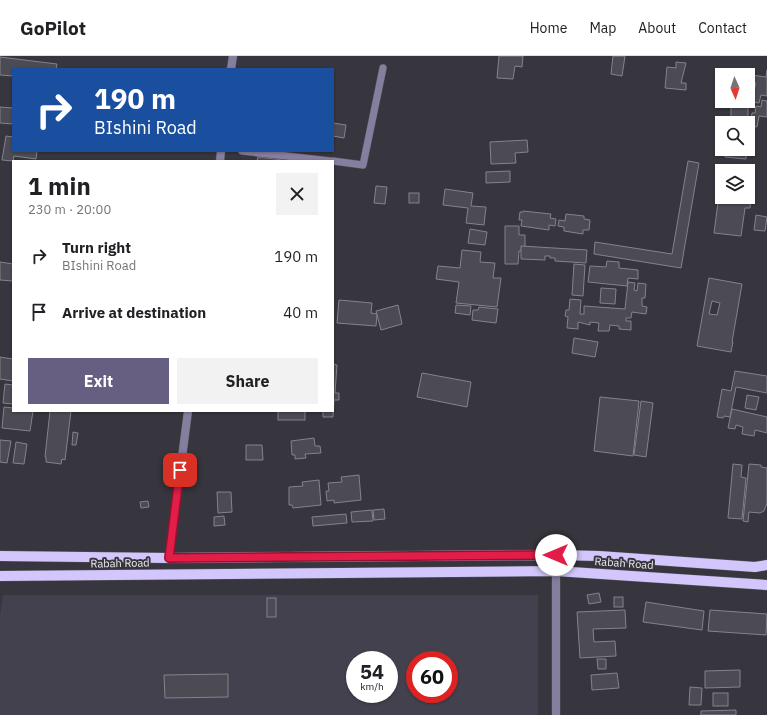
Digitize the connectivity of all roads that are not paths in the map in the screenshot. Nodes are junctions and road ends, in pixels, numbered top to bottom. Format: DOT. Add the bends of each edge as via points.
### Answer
graph roads {
  1 [pos="233,56"];
  2 [pos="232,68"];
  3 [pos="383,68"];
  4 [pos="251,152"];
  5 [pos="323,160"];
  6 [pos="334,161"];
  7 [pos="188,412"];
  8 [pos="0,556"];
  9 [pos="169,558"];
  10 [pos="767,565"];
  11 [pos="556,571"];
  12 [pos="0,576"];
  13 [pos="767,585"];
  14 [pos="556,715"];
  1 -- 2 [label="street"];
  3 -- 6 [label="lane" via="363,165"];
  4 -- 5 [label="lane"];
  7 -- 9 [label="street"];
  8 -- 9 [label="main road, Rabah Road"];
  9 -- 10 [label="main road, Rabah Road" via="556,555 754,567"];
  11 -- 12 [label="main road, Rabah Road"];
  11 -- 13 [label="main road, Rabah Road"];
  11 -- 14 [label="street"];
}
